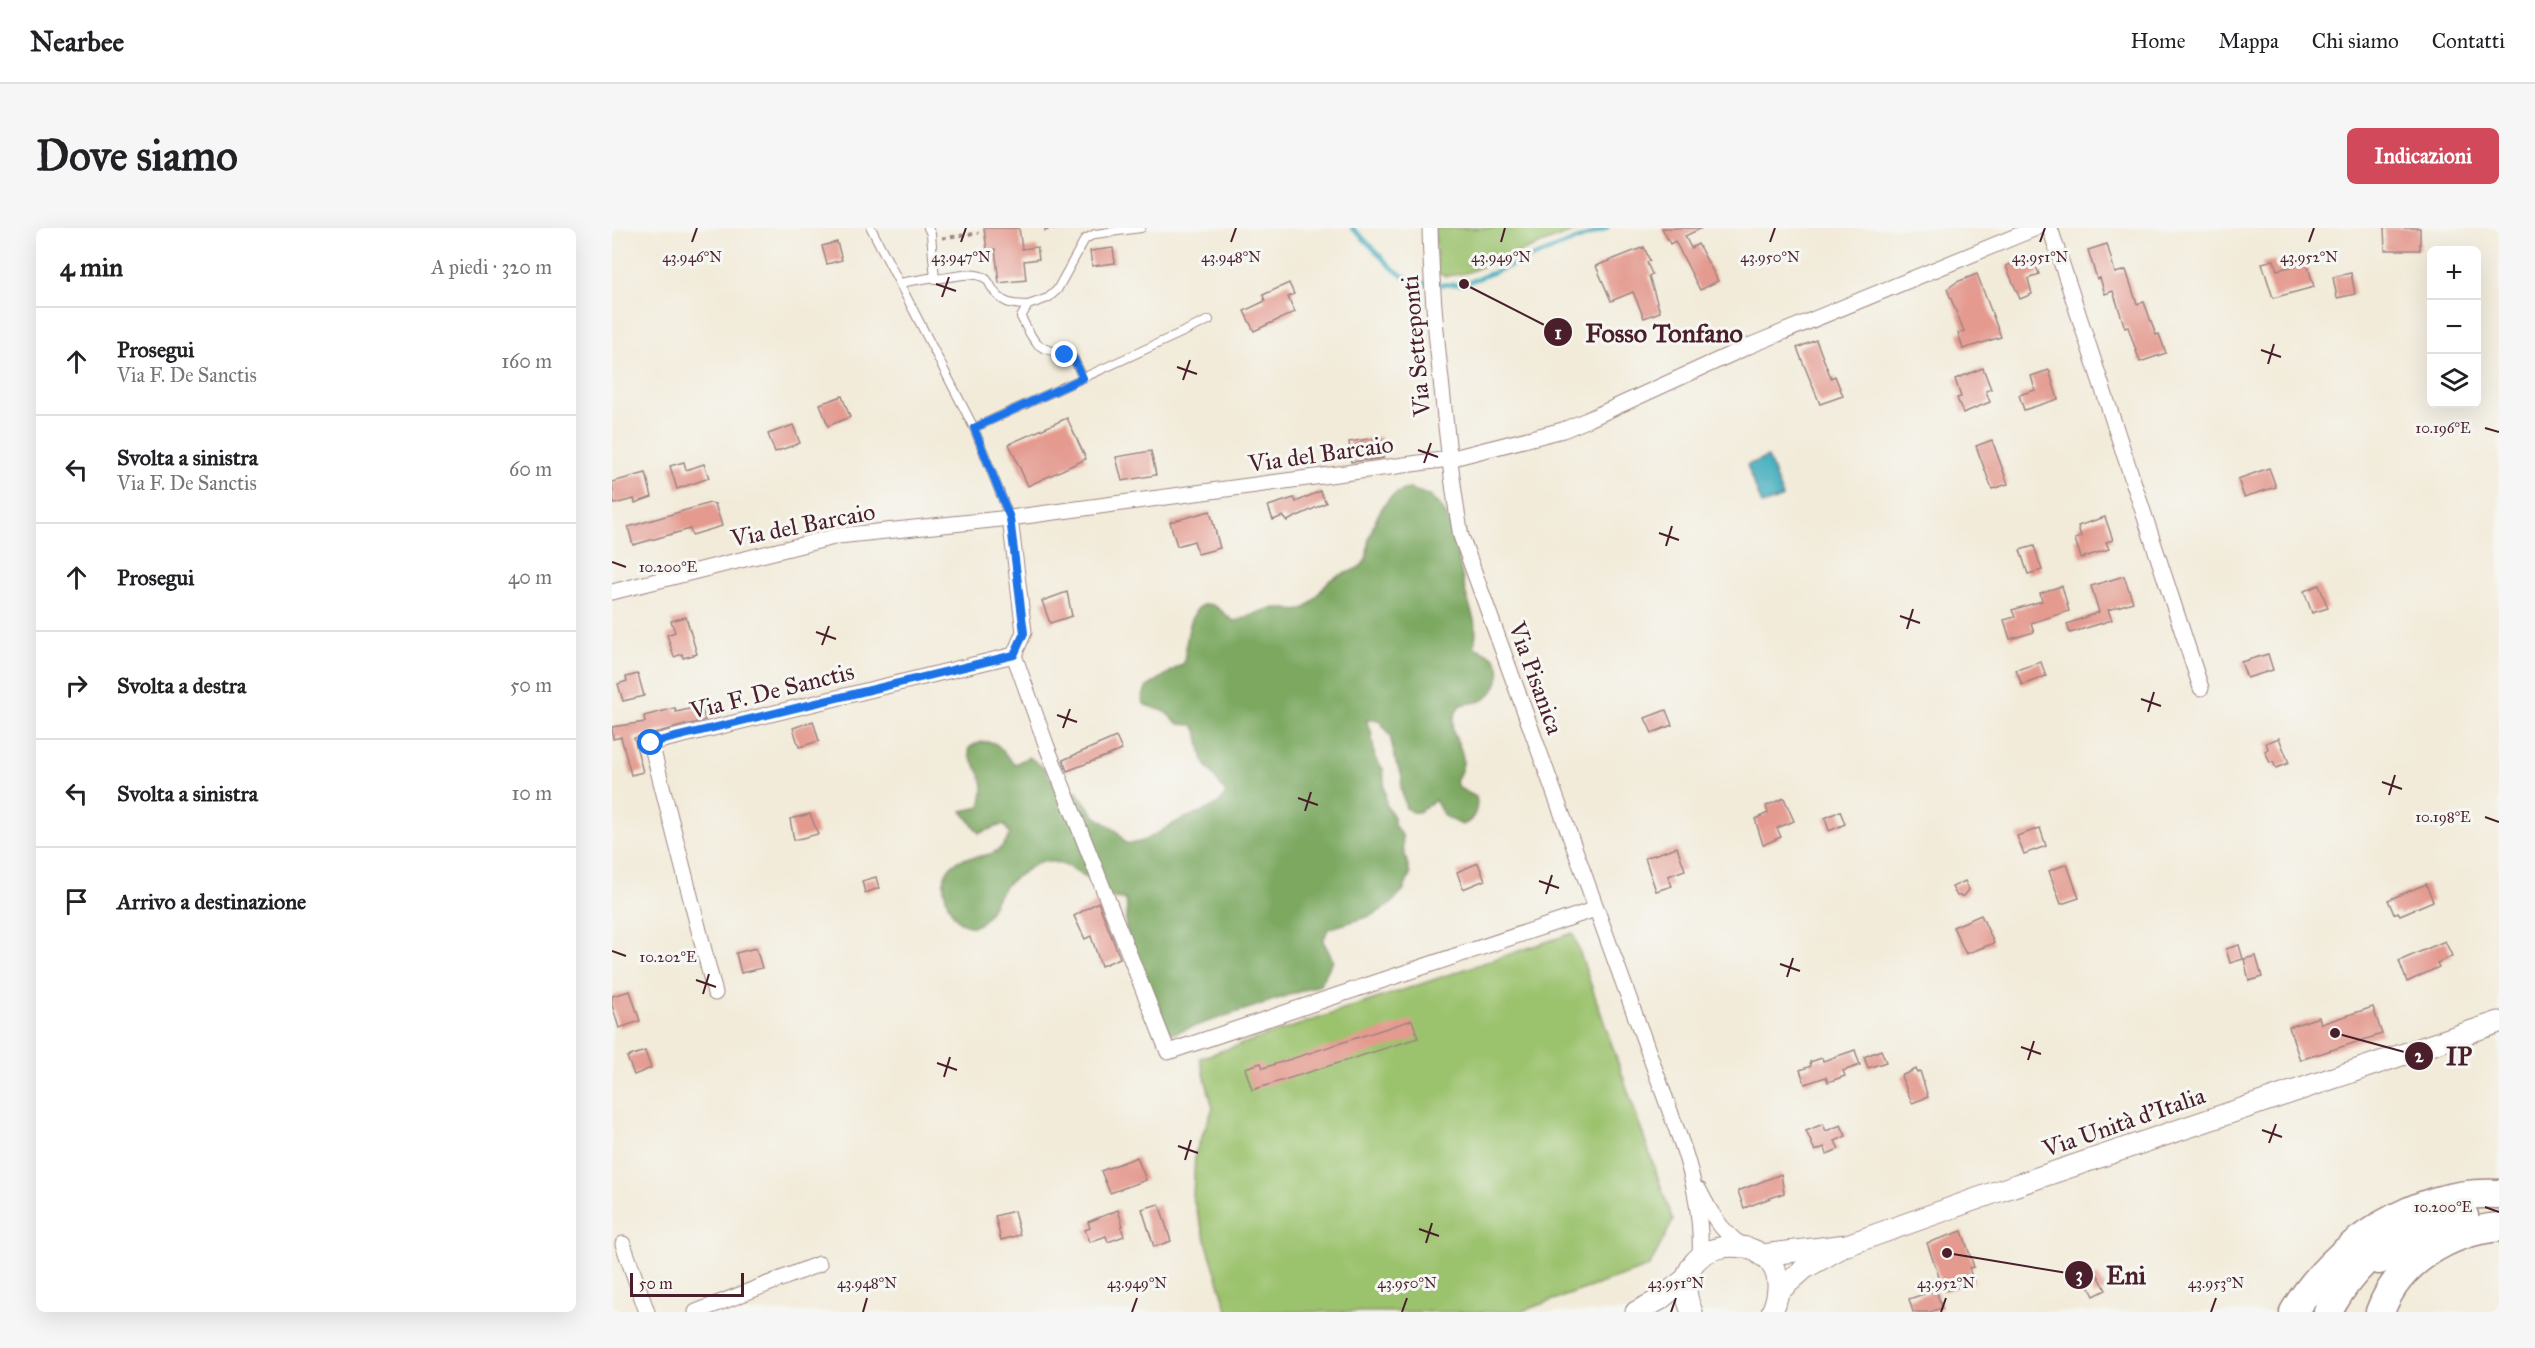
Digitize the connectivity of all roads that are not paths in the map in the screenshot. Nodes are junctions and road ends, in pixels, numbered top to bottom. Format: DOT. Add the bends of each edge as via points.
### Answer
graph roads {
  1 [pos="928,228"];
  2 [pos="1141,228"];
  3 [pos="1430,228"];
  4 [pos="2036,228"];
  5 [pos="2050,228"];
  6 [pos="873,229"];
  7 [pos="935,277"];
  8 [pos="900,283"];
  9 [pos="1010,305"];
  10 [pos="1028,305"];
  11 [pos="1021,317"];
  12 [pos="1209,320"];
  13 [pos="1083,378"];
  14 [pos="974,428"];
  15 [pos="1449,459"];
  16 [pos="1010,518"];
  17 [pos="612,592"];
  18 [pos="1014,655"];
  19 [pos="2201,688"];
  20 [pos="1596,909"];
  21 [pos="714,993"];
  22 [pos="2499,1022"];
  23 [pos="1694,1182"];
  24 [pos="2499,1194"];
  25 [pos="2499,1201"];
  26 [pos="2499,1212"];
  27 [pos="2499,1227"];
  28 [pos="623,1244"];
  29 [pos="1741,1245"];
  30 [pos="1847,1245"];
  31 [pos="1761,1255"];
  32 [pos="1700,1258"];
  33 [pos="819,1264"];
  34 [pos="1689,1277"];
  35 [pos="1775,1302"];
  36 [pos="647,1312"];
  37 [pos="696,1312"];
  38 [pos="1636,1312"];
  39 [pos="1692,1312"];
  40 [pos="2294,1312"];
  41 [pos="2328,1312"];
  42 [pos="2337,1312"];
  43 [pos="2380,1312"];
  1 -- 7 [label="lane"];
  2 -- 10 [label="lane" via="1085,239 1058,290"];
  3 -- 15 [label="street, Via Setteponti"];
  4 -- 15 [label="street, Via del Barcaio" via="1749,346 1563,430"];
  5 -- 19 [label="street"];
  6 -- 8 [label="lane"];
  7 -- 8 [label="lane"];
  7 -- 9 [label="lane" via="982,276 997,297"];
  8 -- 14 [label="lane"];
  9 -- 10 [label="lane"];
  9 -- 11 [label="lane"];
  10 -- 11 [label="lane"];
  11 -- 13 [label="lane" via="1034,343 1043,350 1074,359"];
  12 -- 13 [label="lane"];
  13 -- 14 [label="lane"];
  14 -- 16 [label="lane"];
  15 -- 16 [label="street, Via del Barcaio"];
  15 -- 20 [label="street, Via Pisanica" via="1461,536"];
  16 -- 17 [label="street, Via del Barcaio" via="838,536"];
  16 -- 18 [label="street" via="1024,633"];
  18 -- 20 [label="street" via="1167,1052"];
  18 -- 21 [label="street, Via F. De Sanctis" via="651,743"];
  20 -- 23 [label="street, Via Pisanica"];
  22 -- 30 [label="main road, Via Unità d'Italia"];
  23 -- 29 [label="street, Via Pisanica" via="1715,1220"];
  23 -- 32 [label="street, Via Pisanica"];
  24 -- 40 [label="highway" via="2444,1200 2395,1218 2329,1265"];
  25 -- 41 [label="highway" via="2457,1207 2402,1230 2355,1269"];
  26 -- 42 [label="highway" via="2453,1218 2411,1235 2367,1269"];
  27 -- 43 [label="highway" via="2470,1232 2434,1248 2404,1273"];
  28 -- 36 [label="street"];
  29 -- 31 [label="main road"];
  29 -- 32 [label="main road" via="1712,1249"];
  30 -- 31 [label="main road, Via Unità d'Italia"];
  30 -- 35 [label="main road" via="1805,1268"];
  31 -- 35 [label="main road" via="1775,1275"];
  32 -- 34 [label="main road"];
  33 -- 37 [label="street"];
  34 -- 38 [label="main road"];
  34 -- 39 [label="main road" via="1687,1295"];
}
